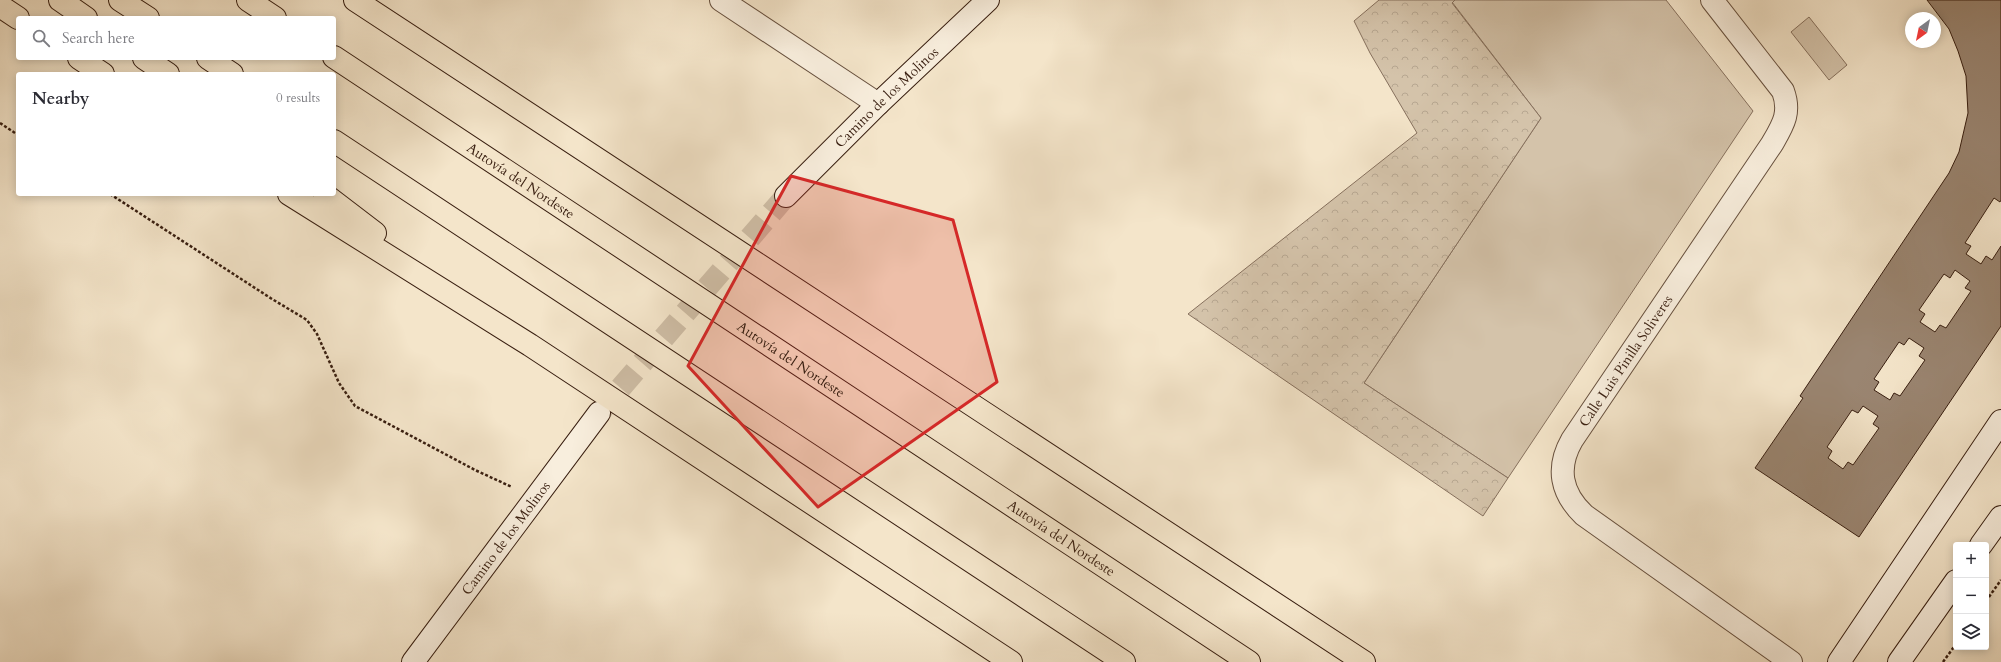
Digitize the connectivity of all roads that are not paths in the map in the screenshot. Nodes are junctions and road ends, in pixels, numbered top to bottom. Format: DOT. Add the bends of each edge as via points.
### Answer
graph roads {
  1 [pos="60,0"];
  2 [pos="120,0"];
  3 [pos="248,0"];
  4 [pos="355,0"];
  5 [pos="721,0"];
  6 [pos="988,0"];
  7 [pos="1712,0"];
  8 [pos="0,6"];
  9 [pos="83,16"];
  10 [pos="145,16"];
  11 [pos="272,16"];
  12 [pos="16,17"];
  13 [pos="336,58"];
  14 [pos="82,60"];
  15 [pos="147,60"];
  16 [pos="211,60"];
  17 [pos="101,72"];
  18 [pos="165,72"];
  19 [pos="229,72"];
  20 [pos="878,104"];
  21 [pos="336,142"];
  22 [pos="292,196"];
  23 [pos="327,196"];
  24 [pos="786,196"];
  25 [pos="530,345"];
  26 [pos="599,413"];
  27 [pos="2001,421"];
  28 [pos="2001,517"];
  29 [pos="1983,542"];
  30 [pos="1953,585"];
  31 [pos="412,662"];
  32 [pos="1011,662"];
  33 [pos="1124,662"];
  34 [pos="1248,662"];
  35 [pos="1364,662"];
  36 [pos="1791,662"];
  37 [pos="1839,662"];
  38 [pos="1899,662"];
  1 -- 9 [label="highway"];
  2 -- 10 [label="highway"];
  3 -- 11 [label="highway"];
  4 -- 35 [label="highway"];
  5 -- 20 [label="street"];
  6 -- 20 [label="street, Camino de los Molinos"];
  7 -- 36 [label="street, Calle Luis Pinilla Soliveres" via="1783,91 1787,103 1786,116 1772,144 1572,440 1562,465 1564,482 1566,494 1584,515"];
  8 -- 12 [label="highway"];
  13 -- 34 [label="highway, Autovía del Nordeste"];
  14 -- 17 [label="highway"];
  15 -- 18 [label="highway"];
  16 -- 19 [label="highway"];
  20 -- 24 [label="street, Camino de los Molinos"];
  21 -- 33 [label="highway"];
  22 -- 25 [label="highway"];
  23 -- 25 [label="highway"];
  25 -- 32 [label="highway"];
  26 -- 31 [label="street, Camino de los Molinos"];
  27 -- 37 [label="street"];
  28 -- 29 [label="street"];
  30 -- 38 [label="street"];
}
